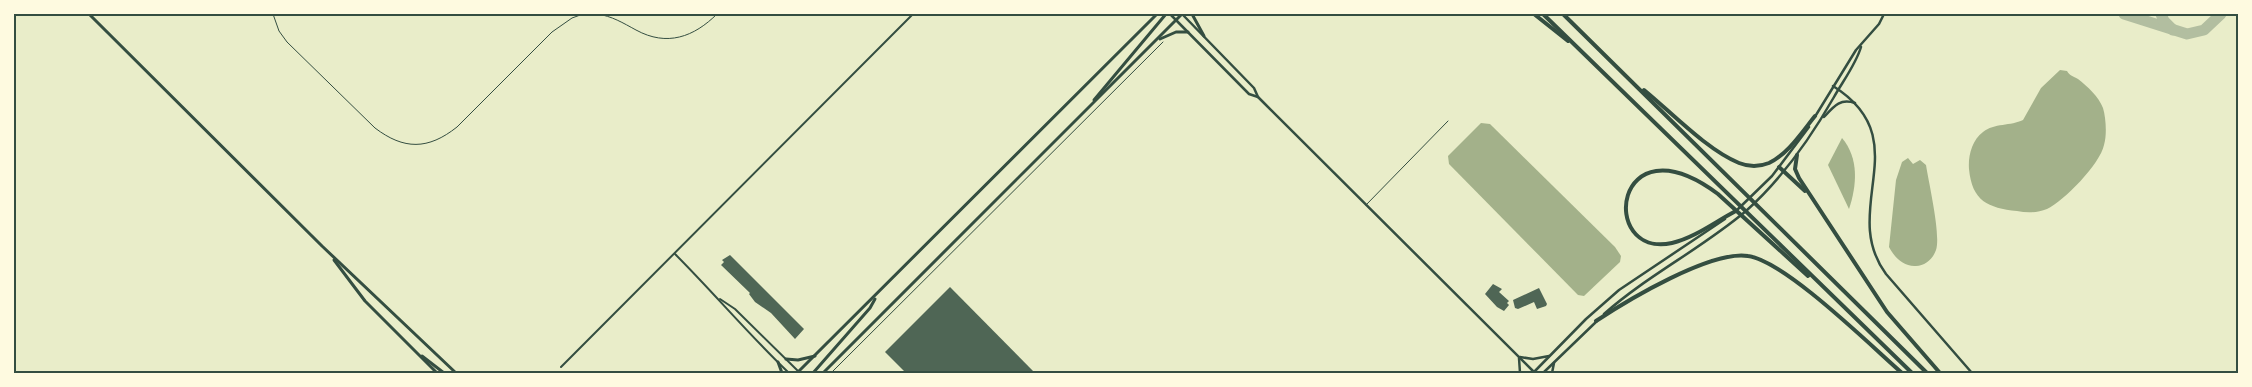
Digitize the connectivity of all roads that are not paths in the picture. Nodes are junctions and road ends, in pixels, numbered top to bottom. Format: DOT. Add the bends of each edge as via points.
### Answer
graph roads {
  1 [pos="90,14"];
  2 [pos="273,14"];
  3 [pos="583,14"];
  4 [pos="597,14"];
  5 [pos="717,14"];
  6 [pos="913,14"];
  7 [pos="1152,14"];
  8 [pos="1157,14"];
  9 [pos="1166,14"];
  10 [pos="1170,14"];
  11 [pos="1176,14"];
  12 [pos="1182,14"];
  13 [pos="1192,14"];
  14 [pos="1534,14"];
  15 [pos="1543,14"];
  16 [pos="1564,14"];
  17 [pos="1884,14"];
  18 [pos="1176,20"];
  19 [pos="1150,21"];
  20 [pos="1188,32"];
  21 [pos="1204,36"];
  22 [pos="1155,41"];
  23 [pos="1861,45"];
  24 [pos="1586,55"];
  25 [pos="1625,74"];
  26 [pos="1833,86"];
  27 [pos="1838,89"];
  28 [pos="1258,97"];
  29 [pos="1855,104"];
  30 [pos="1082,114"];
  31 [pos="1815,116"];
  32 [pos="1820,121"];
  33 [pos="1448,122"];
  34 [pos="1797,155"];
  35 [pos="1779,167"];
  36 [pos="1784,171"];
  37 [pos="1811,197"];
  38 [pos="1366,204"];
  39 [pos="1734,212"];
  40 [pos="1718,222"];
  41 [pos="322,246"];
  42 [pos="675,254"];
  43 [pos="1826,290"];
  44 [pos="878,294"];
  45 [pos="718,298"];
  46 [pos="1596,321"];
  47 [pos="415,351"];
  48 [pos="815,355"];
  49 [pos="1550,356"];
  50 [pos="1518,357"];
  51 [pos="786,359"];
  52 [pos="778,362"];
  53 [pos="1554,362"];
  54 [pos="561,367"];
  55 [pos="437,373"];
  56 [pos="444,373"];
  57 [pos="456,373"];
  58 [pos="782,373"];
  59 [pos="789,373"];
  60 [pos="799,373"];
  61 [pos="813,373"];
  62 [pos="823,373"];
  63 [pos="1520,373"];
  64 [pos="1534,373"];
  65 [pos="1543,373"];
  66 [pos="1552,373"];
  67 [pos="1902,373"];
  68 [pos="1912,373"];
  69 [pos="1927,373"];
  70 [pos="1940,373"];
  71 [pos="1972,373"];
  1 -- 41 [label="main road"];
  2 -- 3 [label="lane" via="287,42 375,128 388,138 417,145 432,142 451,132 552,32"];
  4 -- 5 [label="lane" via="650,36 675,39 689,35"];
  6 -- 42 [label="street"];
  7 -- 19 [label="main road"];
  8 -- 19 [label="main road"];
  9 -- 30 [label="main road"];
  10 -- 18 [label="street"];
  11 -- 18 [label="main road"];
  12 -- 18 [label="main road"];
  12 -- 21 [label="street"];
  13 -- 21 [label="main road"];
  14 -- 24 [label="highway"];
  15 -- 24 [label="highway"];
  16 -- 25 [label="highway"];
  17 -- 23 [label="street"];
  18 -- 20 [label="street"];
  18 -- 22 [label="main road"];
  19 -- 44 [label="main road"];
  20 -- 22 [label="main road" via="1170,33"];
  20 -- 28 [label="street" via="1249,94"];
  21 -- 28 [label="street" via="1254,88"];
  22 -- 30 [label="main road"];
  23 -- 26 [label="street"];
  23 -- 27 [label="street"];
  24 -- 43 [label="highway"];
  25 -- 31 [label="highway" via="1712,147 1748,166 1760,166 1777,158"];
  25 -- 69 [label="highway"];
  26 -- 27 [label="street"];
  26 -- 31 [label="street"];
  27 -- 29 [label="street"];
  27 -- 32 [label="street"];
  28 -- 38 [label="street"];
  29 -- 32 [label="street" via="1838,103"];
  29 -- 71 [label="street" via="1871,126 1876,141 1869,224 1874,256"];
  30 -- 62 [label="main road"];
  31 -- 35 [label="street"];
  32 -- 34 [label="street"];
  33 -- 38 [label="lane"];
  34 -- 36 [label="street"];
  34 -- 37 [label="highway" via="1795,169"];
  35 -- 36 [label="highway"];
  35 -- 39 [label="street"];
  36 -- 37 [label="highway"];
  36 -- 46 [label="street" via="1747,210 1636,288"];
  37 -- 70 [label="highway" via="1886,312"];
  38 -- 50 [label="street"];
  39 -- 40 [label="highway"];
  40 -- 43 [label="highway" via="1672,243 1656,243 1639,236 1629,225 1626,200 1636,181 1650,172 1683,172 1718,194"];
  40 -- 49 [label="street" via="1619,290"];
  41 -- 47 [label="main road" via="365,301"];
  41 -- 57 [label="main road"];
  42 -- 45 [label="street"];
  42 -- 54 [label="street"];
  43 -- 68 [label="highway"];
  44 -- 48 [label="main road"];
  44 -- 61 [label="main road" via="870,308"];
  45 -- 51 [label="street" via="735,309"];
  45 -- 52 [label="street"];
  46 -- 53 [label="street"];
  46 -- 67 [label="highway" via="1655,286 1693,269 1726,257 1750,256 1764,260 1810,294"];
  47 -- 55 [label="main road"];
  47 -- 56 [label="main road"];
  48 -- 51 [label="main road" via="798,360"];
  48 -- 60 [label="main road"];
  49 -- 50 [label="street"];
  49 -- 64 [label="street"];
  50 -- 63 [label="street"];
  50 -- 64 [label="street"];
  51 -- 60 [label="street"];
  52 -- 58 [label="main road"];
  52 -- 59 [label="street"];
  53 -- 65 [label="street"];
  53 -- 66 [label="street"];
}
